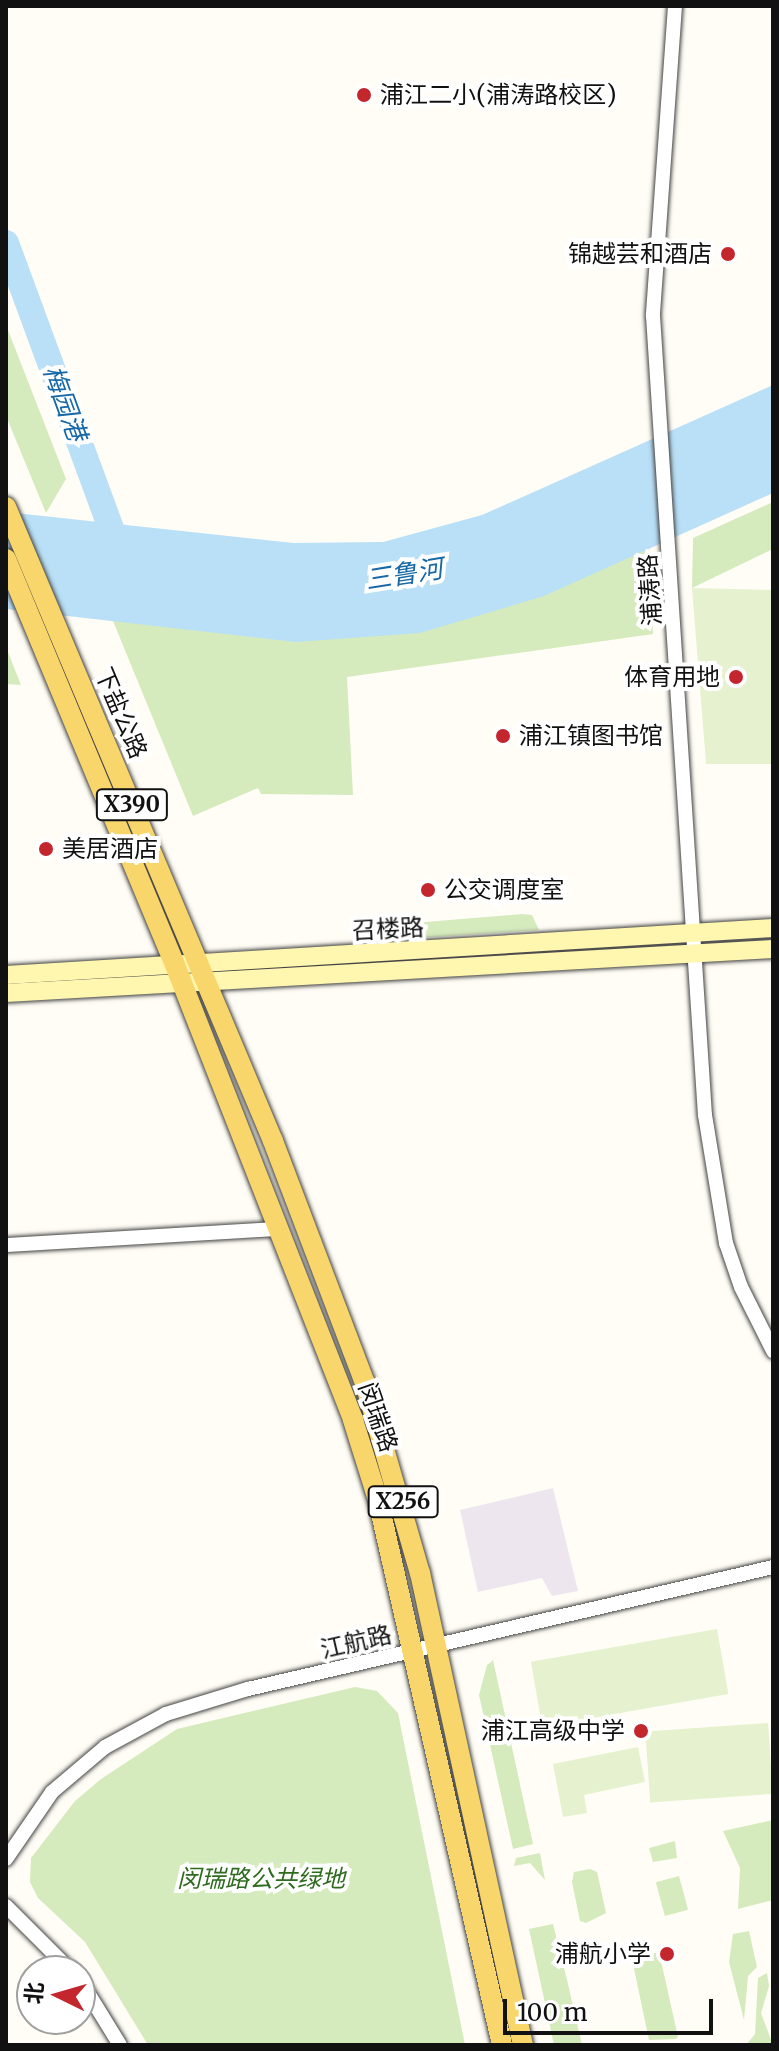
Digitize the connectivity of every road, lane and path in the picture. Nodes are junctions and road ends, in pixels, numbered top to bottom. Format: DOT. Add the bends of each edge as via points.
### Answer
graph roads {
  1 [pos="675,6"];
  2 [pos="7,510"];
  3 [pos="6,559"];
  4 [pos="773,928"];
  5 [pos="693,934"];
  6 [pos="773,949"];
  7 [pos="695,955"];
  8 [pos="202,973"];
  9 [pos="178,974"];
  10 [pos="6,975"];
  11 [pos="6,993"];
  12 [pos="278,1229"];
  13 [pos="6,1245"];
  14 [pos="773,1351"];
  15 [pos="773,1567"];
  16 [pos="436,1644"];
  17 [pos="413,1652"];
  18 [pos="6,1859"];
  19 [pos="6,1906"];
  20 [pos="55,1955"];
  21 [pos="96,2006"];
  22 [pos="120,2045"];
  23 [pos="502,2045"];
  24 [pos="523,2045"];
  1 -- 5 [label="street, 浦涛路" via="655,261 660,427"];
  2 -- 8 [label="main road, 下盐公路 / X390"];
  3 -- 9 [label="main road, 下盐公路 / X390"];
  4 -- 5 [label="street, 召楼路"];
  5 -- 7 [label="street, 浦涛路"];
  5 -- 8 [label="street, 召楼路"];
  6 -- 7 [label="street, 召楼路"];
  7 -- 8 [label="street, 召楼路"];
  7 -- 14 [label="street, 浦涛路" via="713,1184 741,1287"];
  8 -- 9 [label="street, 召楼路"];
  8 -- 16 [label="main road, 闵瑞路 / X256" via="365,1383 401,1496"];
  9 -- 10 [label="street, 召楼路"];
  9 -- 11 [label="street, 召楼路"];
  9 -- 12 [label="main road, 闵瑞路 / X256"];
  12 -- 13 [label="street"];
  12 -- 17 [label="main road, 闵瑞路 / X256" via="353,1420 378,1500"];
  15 -- 16 [label="street, 江航路"];
  16 -- 17 [label="street, 江航路"];
  16 -- 24 [label="main road, 闵瑞路 / X256"];
  17 -- 18 [label="street, 江航路" via="248,1689 141,1726 52,1792"];
  17 -- 23 [label="main road, 闵瑞路 / X256"];
  19 -- 20 [label="street"];
  21 -- 22 [label="street"];
}
